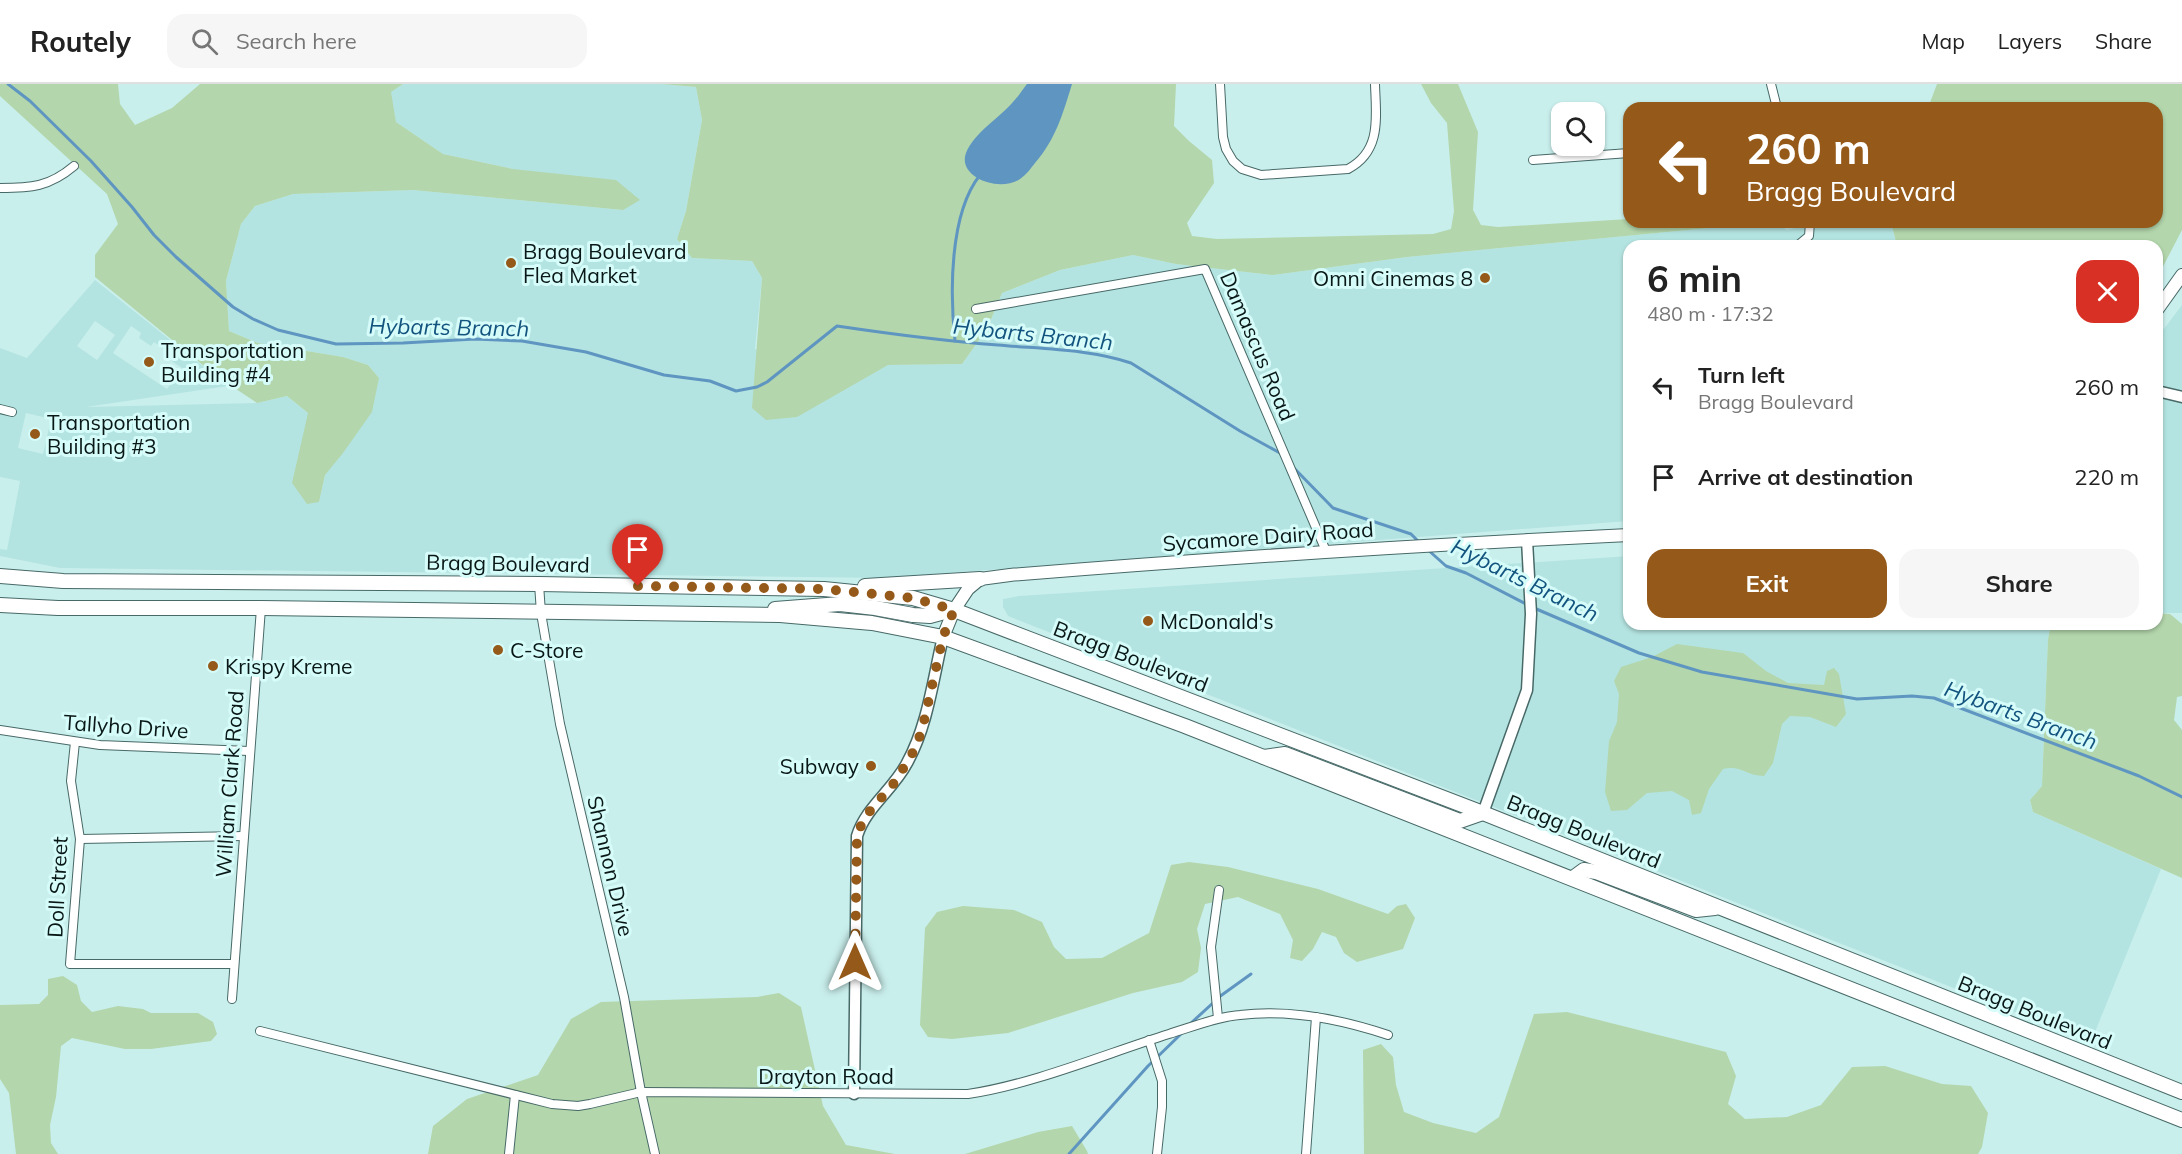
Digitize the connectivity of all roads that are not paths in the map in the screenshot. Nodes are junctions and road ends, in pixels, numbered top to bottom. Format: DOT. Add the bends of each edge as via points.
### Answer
graph roads {
  1 [pos="1220,84"];
  2 [pos="1375,84"];
  3 [pos="1771,84"];
  4 [pos="1776,102"];
  5 [pos="1623,153"];
  6 [pos="1533,160"];
  7 [pos="74,166"];
  8 [pos="0,188"];
  9 [pos="2182,275"];
  10 [pos="2163,302"];
  11 [pos="976,309"];
  12 [pos="2163,393"];
  13 [pos="2182,397"];
  14 [pos="0,409"];
  15 [pos="12,412"];
  16 [pos="1623,536"];
  17 [pos="1527,540"];
  18 [pos="1326,551"];
  19 [pos="2,576"];
  20 [pos="980,579"];
  21 [pos="539,584"];
  22 [pos="824,589"];
  23 [pos="0,605"];
  24 [pos="261,608"];
  25 [pos="954,610"];
  26 [pos="541,613"];
  27 [pos="719,614"];
  28 [pos="943,637"];
  29 [pos="0,730"];
  30 [pos="75,742"];
  31 [pos="249,751"];
  32 [pos="1262,757"];
  33 [pos="1483,813"];
  34 [pos="243,836"];
  35 [pos="80,839"];
  36 [pos="1573,878"];
  37 [pos="1219,891"];
  38 [pos="1717,908"];
  39 [pos="234,964"];
  40 [pos="232,999"];
  41 [pos="1316,1017"];
  42 [pos="1218,1018"];
  43 [pos="260,1031"];
  44 [pos="1388,1035"];
  45 [pos="1149,1040"];
  46 [pos="641,1092"];
  47 [pos="2182,1092"];
  48 [pos="515,1095"];
  49 [pos="854,1095"];
  50 [pos="2182,1120"];
  51 [pos="509,1154"];
  52 [pos="655,1154"];
  53 [pos="1157,1154"];
  54 [pos="1306,1154"];
  1 -- 2 [label="street" via="1226,149 1242,170 1261,175 1348,169 1359,162 1375,134"];
  3 -- 4 [label="street"];
  5 -- 6 [label="street"];
  7 -- 8 [label="street" via="60,177 33,188"];
  9 -- 10 [label="main road"];
  11 -- 18 [label="street, Damascus Road" via="1205,270"];
  12 -- 13 [label="street"];
  14 -- 15 [label="street"];
  16 -- 17 [label="main road, Sycamore Dairy Road"];
  17 -- 18 [label="main road, Sycamore Dairy Road"];
  17 -- 33 [label="street" via="1531,612 1527,690"];
  18 -- 20 [label="main road, Sycamore Dairy Road"];
  19 -- 21 [label="main road, Bragg Boulevard" via="63,581"];
  20 -- 22 [label="main road"];
  20 -- 25 [label="main road"];
  21 -- 22 [label="main road, Bragg Boulevard"];
  21 -- 26 [label="street, Shannon Drive"];
  22 -- 25 [label="main road, Bragg Boulevard" via="913,598"];
  23 -- 24 [label="main road"];
  24 -- 26 [label="main road"];
  24 -- 31 [label="street, William Clark Road"];
  25 -- 27 [label="main road" via="930,616 840,604"];
  25 -- 28 [label="main road"];
  25 -- 33 [label="main road, Bragg Boulevard"];
  26 -- 27 [label="main road"];
  26 -- 46 [label="street, Shannon Drive" via="560,724 624,997"];
  27 -- 28 [label="main road" via="872,623"];
  28 -- 32 [label="main road"];
  28 -- 49 [label="street" via="915,749 895,782 864,818 857,836"];
  29 -- 30 [label="street, Tallyho Drive"];
  30 -- 31 [label="street, Tallyho Drive"];
  30 -- 35 [label="street, Doll Street" via="71,781"];
  31 -- 34 [label="street, William Clark Road"];
  32 -- 33 [label="main road" via="1285,754 1460,821"];
  32 -- 36 [label="main road"];
  33 -- 38 [label="main road, Bragg Boulevard"];
  34 -- 35 [label="street"];
  34 -- 39 [label="street, William Clark Road"];
  35 -- 39 [label="street, Doll Street" via="70,964"];
  36 -- 38 [label="main road" via="1584,870 1596,872 1696,910"];
  36 -- 50 [label="main road"];
  37 -- 42 [label="street" via="1211,947"];
  38 -- 47 [label="main road, Bragg Boulevard"];
  39 -- 40 [label="street"];
  41 -- 42 [label="street, Drayton Road" via="1264,1013"];
  41 -- 44 [label="street, Drayton Road"];
  41 -- 54 [label="street"];
  42 -- 45 [label="street, Drayton Road"];
  43 -- 48 [label="street, Drayton Road"];
  45 -- 49 [label="street, Drayton Road" via="988,1091"];
  45 -- 53 [label="street" via="1162,1081"];
  46 -- 48 [label="street, Drayton Road" via="578,1106"];
  46 -- 49 [label="street, Drayton Road"];
  46 -- 52 [label="street, Shannon Drive"];
  48 -- 51 [label="street"];
}
